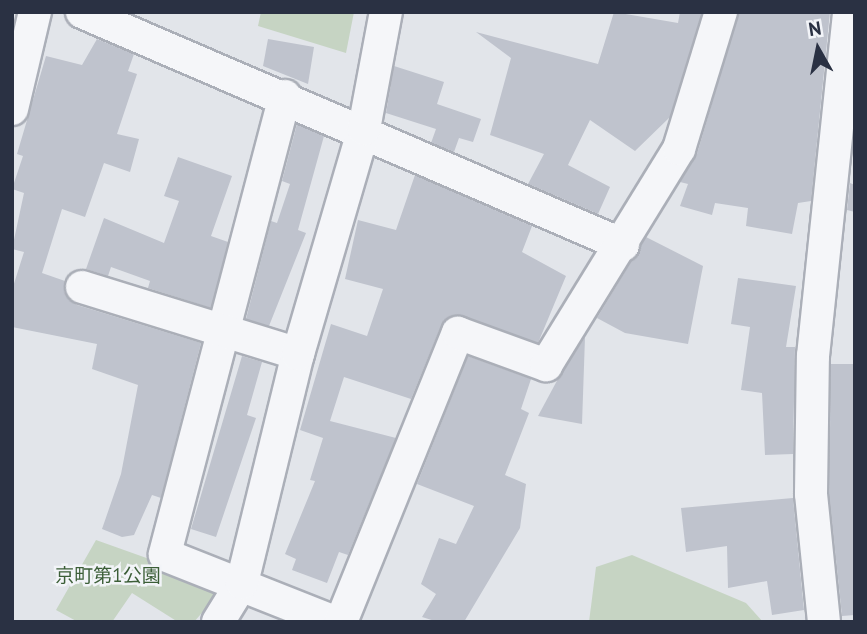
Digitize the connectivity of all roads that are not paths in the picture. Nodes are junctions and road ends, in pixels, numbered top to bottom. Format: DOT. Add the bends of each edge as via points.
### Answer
graph roads {
  1 [pos="35,12"];
  2 [pos="82,12"];
  3 [pos="386,12"];
  4 [pos="721,12"];
  5 [pos="849,12"];
  6 [pos="285,96"];
  7 [pos="12,108"];
  8 [pos="364,129"];
  9 [pos="622,245"];
  10 [pos="82,287"];
  11 [pos="221,329"];
  12 [pos="298,354"];
  13 [pos="242,583"];
  14 [pos="218,622"];
  15 [pos="334,622"];
  16 [pos="341,622"];
  17 [pos="824,622"];
  1 -- 7 [label="street"];
  2 -- 6 [label="street"];
  3 -- 8 [label="street"];
  4 -- 9 [label="street" via="679,149"];
  5 -- 17 [label="street" via="813,356 811,494"];
  6 -- 8 [label="street"];
  6 -- 11 [label="street"];
  8 -- 9 [label="street"];
  8 -- 12 [label="street"];
  9 -- 16 [label="street" via="546,365 458,333"];
  10 -- 11 [label="street"];
  11 -- 12 [label="street"];
  11 -- 13 [label="street" via="165,555"];
  12 -- 13 [label="street"];
  13 -- 14 [label="street"];
  13 -- 15 [label="street"];
}
